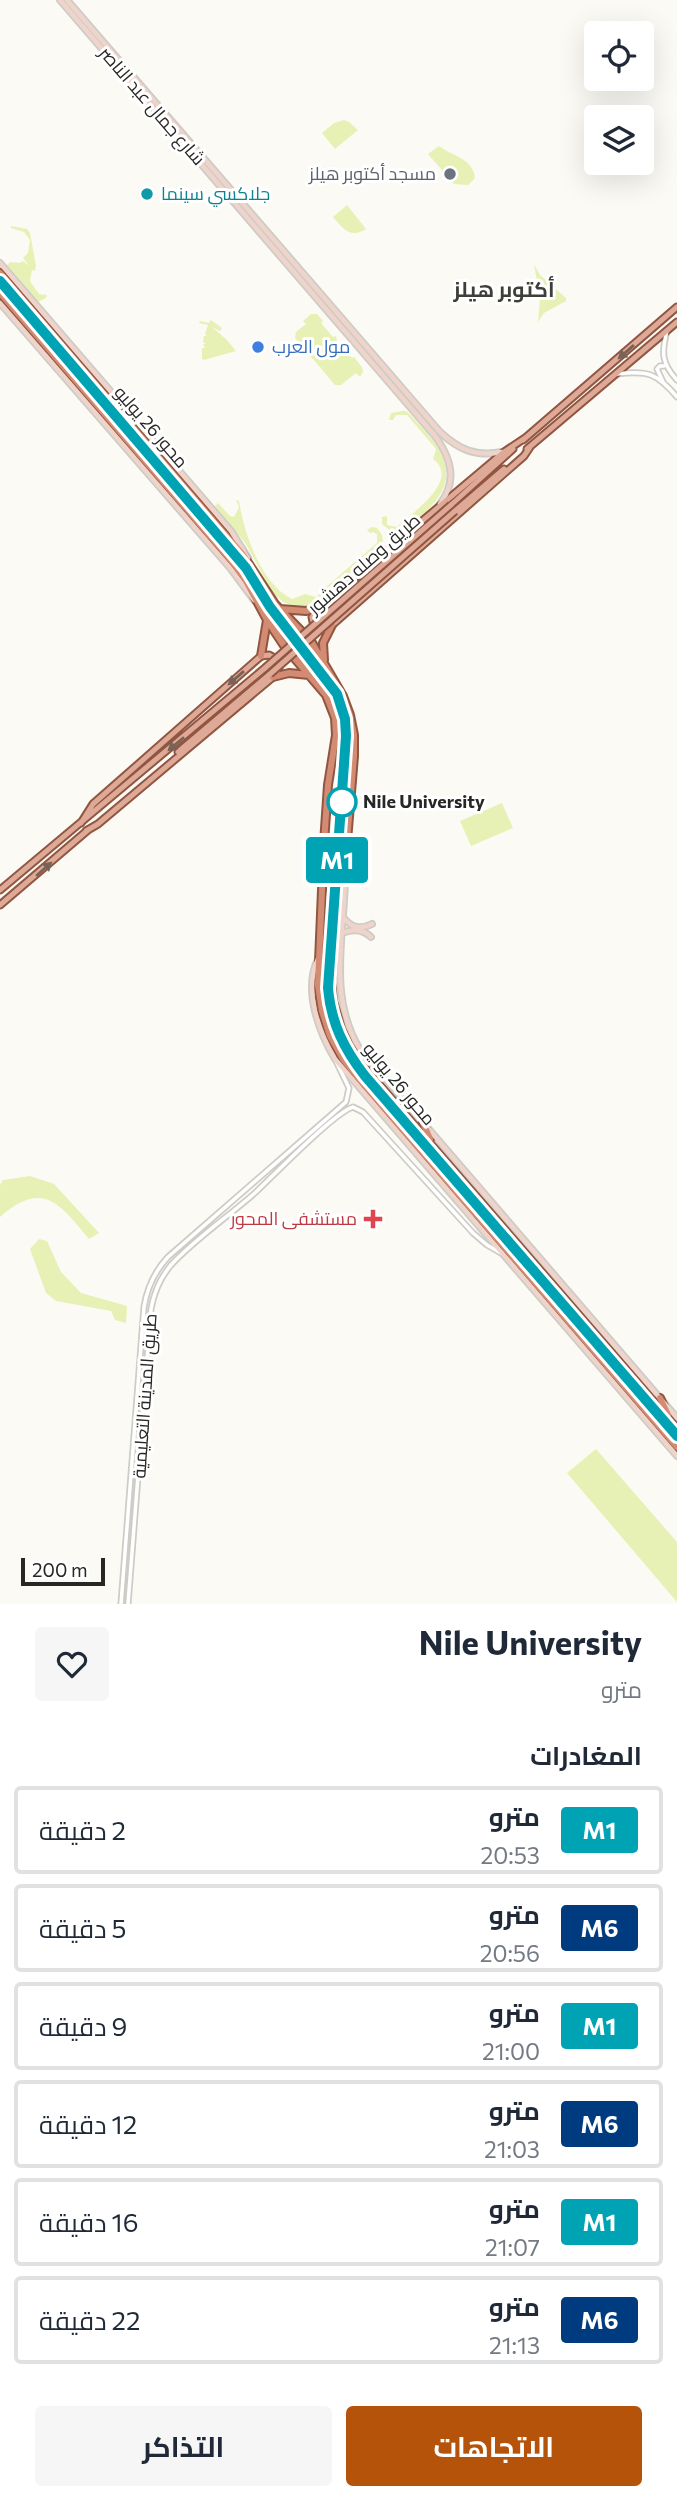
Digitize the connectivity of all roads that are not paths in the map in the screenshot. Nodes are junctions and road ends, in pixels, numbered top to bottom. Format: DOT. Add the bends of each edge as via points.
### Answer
graph roads {
  1 [pos="60,0"];
  2 [pos="68,0"];
  3 [pos="96,38"];
  4 [pos="105,48"];
  5 [pos="255,218"];
  6 [pos="251,223"];
  7 [pos="262,231"];
  8 [pos="0,263"];
  9 [pos="0,273"];
  10 [pos="0,293"];
  11 [pos="0,303"];
  12 [pos="677,307"];
  13 [pos="677,322"];
  14 [pos="667,330"];
  15 [pos="70,345"];
  16 [pos="73,359"];
  17 [pos="53,361"];
  18 [pos="666,367"];
  19 [pos="617,374"];
  20 [pos="677,380"];
  21 [pos="663,382"];
  22 [pos="677,397"];
  23 [pos="133,428"];
  24 [pos="125,438"];
  25 [pos="525,438"];
  26 [pos="450,441"];
  27 [pos="530,447"];
  28 [pos="444,448"];
  29 [pos="154,452"];
  30 [pos="504,452"];
  31 [pos="142,457"];
  32 [pos="435,511"];
  33 [pos="251,566"];
  34 [pos="260,605"];
  35 [pos="278,606"];
  36 [pos="320,607"];
  37 [pos="265,617"];
  38 [pos="332,625"];
  39 [pos="261,656"];
  40 [pos="324,666"];
  41 [pos="310,675"];
  42 [pos="330,675"];
  43 [pos="273,677"];
  44 [pos="317,682"];
  45 [pos="81,823"];
  46 [pos="86,831"];
  47 [pos="323,861"];
  48 [pos="344,865"];
  49 [pos="322,885"];
  50 [pos="0,890"];
  51 [pos="338,890"];
  52 [pos="0,905"];
  53 [pos="343,917"];
  54 [pos="372,924"];
  55 [pos="342,933"];
  56 [pos="371,937"];
  57 [pos="318,958"];
  58 [pos="335,1059"];
  59 [pos="325,1120"];
  60 [pos="423,1123"];
  61 [pos="329,1125"];
  62 [pos="434,1148"];
  63 [pos="256,1181"];
  64 [pos="261,1187"];
  65 [pos="483,1224"];
  66 [pos="488,1239"];
  67 [pos="501,1253"];
  68 [pos="531,1288"];
  69 [pos="545,1294"];
  70 [pos="621,1364"];
  71 [pos="613,1373"];
  72 [pos="636,1381"];
  73 [pos="627,1390"];
  74 [pos="660,1398"];
  75 [pos="675,1423"];
  76 [pos="677,1447"];
  77 [pos="677,1456"];
  78 [pos="121,1604"];
  79 [pos="128,1604"];
  1 -- 3 [label="main road, شارع جمال عبد الناصر"];
  2 -- 3 [label="main road, شارع جمال عبد الناصر"];
  3 -- 4 [label="main road, شارع جمال عبد الناصر"];
  4 -- 5 [label="main road, شارع جمال عبد الناصر"];
  4 -- 6 [label="main road, شارع جمال عبد الناصر"];
  5 -- 6 [label="main road"];
  5 -- 7 [label="main road, شارع جمال عبد الناصر"];
  6 -- 7 [label="main road, شارع جمال عبد الناصر"];
  7 -- 26 [label="main road, شارع جمال عبد الناصر"];
  7 -- 28 [label="main road, شارع جمال عبد الناصر"];
  8 -- 15 [label="main road"];
  9 -- 16 [label="highway, محور 26 يوليو"];
  10 -- 17 [label="highway, محور 26 يوليو"];
  11 -- 17 [label="main road"];
  12 -- 25 [label="main road, طريق وصله دهشور, one-way"];
  13 -- 14 [label="main road, طريق وصله دهشور"];
  14 -- 18 [label="street" via="662,352"];
  14 -- 19 [label="main road, طريق وصله دهشور"];
  15 -- 16 [label="highway"];
  15 -- 33 [label="main road" via="231,531"];
  16 -- 23 [label="highway, محور 26 يوليو"];
  17 -- 24 [label="highway, محور 26 يوليو"];
  17 -- 34 [label="main road"];
  18 -- 20 [label="street"];
  18 -- 21 [label="street" via="657,369"];
  19 -- 21 [label="street" via="645,372"];
  19 -- 27 [label="main road, طريق وصله دهشور"];
  21 -- 22 [label="street"];
  23 -- 24 [label="highway" via="133,437"];
  23 -- 29 [label="highway, محور 26 يوليو"];
  24 -- 31 [label="highway, محور 26 يوليو"];
  25 -- 30 [label="main road"];
  25 -- 45 [label="main road, طريق وصله دهشور, one-way, bridge" via="302,636"];
  26 -- 28 [label="main road" via="449,448"];
  26 -- 30 [label="main road, شارع جمال عبد الناصر" via="481,455"];
  27 -- 38 [label="main road"];
  27 -- 46 [label="main road, طريق وصله دهشور, bridge"];
  28 -- 32 [label="main road, شارع جمال عبد الناصر" via="451,483"];
  29 -- 31 [label="highway" via="143,450"];
  29 -- 33 [label="highway, محور 26 يوليو"];
  30 -- 32 [label="main road"];
  31 -- 34 [label="highway, محور 26 يوليو" via="237,568"];
  32 -- 36 [label="main road"];
  33 -- 35 [label="highway, محور 26 يوليو"];
  34 -- 37 [label="highway, محور 26 يوليو"];
  35 -- 36 [label="highway" via="306,611"];
  35 -- 40 [label="highway, محور 26 يوليو" via="307,635"];
  35 -- 42 [label="highway, محور 26 يوليو" via="286,625"];
  36 -- 38 [label="main road" via="312,617 313,625 323,630"];
  37 -- 39 [label="highway"];
  37 -- 41 [label="highway, محور 26 يوليو"];
  37 -- 44 [label="highway, محور 26 يوليو" via="276,624"];
  38 -- 40 [label="highway" via="323,643"];
  39 -- 43 [label="main road" via="277,660 279,668"];
  39 -- 45 [label="main road, one-way" via="93,804"];
  40 -- 42 [label="highway, محور 26 يوليو"];
  41 -- 43 [label="highway" via="294,672"];
  41 -- 44 [label="highway, محور 26 يوليو"];
  42 -- 48 [label="highway, محور 26 يوليو" via="347,705 354,735"];
  43 -- 46 [label="main road"];
  44 -- 47 [label="highway, محور 26 يوليو" via="330,702 337,726"];
  45 -- 50 [label="main road, طريق وصله دهشور"];
  52 -- 46 [label="main road, طريق وصله دهشور, one-way"];
  47 -- 48 [label="highway" via="332,868"];
  47 -- 49 [label="highway, محور 26 يوليو"];
  48 -- 51 [label="highway, محور 26 يوليو"];
  48 -- 53 [label="main road"];
  49 -- 51 [label="highway" via="332,882"];
  49 -- 57 [label="highway, محور 26 يوليو"];
  51 -- 62 [label="highway, محور 26 يوليو" via="331,982 341,1029 360,1062"];
  53 -- 54 [label="main road" via="355,927"];
  53 -- 55 [label="main road"];
  55 -- 56 [label="main road" via="357,930"];
  55 -- 60 [label="main road" via="339,983 350,1031 365,1057"];
  57 -- 58 [label="main road" via="312,975 313,995 319,1025"];
  57 -- 65 [label="highway, محور 26 يوليو" via="322,1011 343,1059"];
  58 -- 59 [label="street, طريق المدينة التعليمية" via="349,1095"];
  58 -- 66 [label="main road"];
  59 -- 61 [label="street"];
  59 -- 63 [label="street, طريق المدينة التعليمية"];
  60 -- 62 [label="highway"];
  60 -- 74 [label="main road"];
  61 -- 64 [label="street, طريق المدينة التعليمية"];
  61 -- 67 [label="street, طريق المدينة التعليمية" via="349,1108 360,1109 476,1236"];
  62 -- 70 [label="highway, محور 26 يوليو"];
  63 -- 64 [label="street"];
  63 -- 78 [label="street, طريق المدينة التعليمية" via="168,1257 147,1292"];
  64 -- 79 [label="street, طريق المدينة التعليمية" via="172,1264 155,1292"];
  65 -- 66 [label="highway"];
  65 -- 69 [label="highway, محور 26 يوليو"];
  66 -- 67 [label="main road"];
  67 -- 68 [label="main road"];
  68 -- 69 [label="highway"];
  68 -- 77 [label="main road"];
  69 -- 71 [label="highway, محور 26 يوليو"];
  70 -- 71 [label="highway"];
  70 -- 72 [label="highway, محور 26 يوليو"];
  71 -- 73 [label="highway, محور 26 يوليو"];
  72 -- 73 [label="highway" via="629,1382"];
  72 -- 75 [label="highway, محور 26 يوليو"];
  73 -- 76 [label="highway, محور 26 يوليو"];
  74 -- 75 [label="highway"];
}
